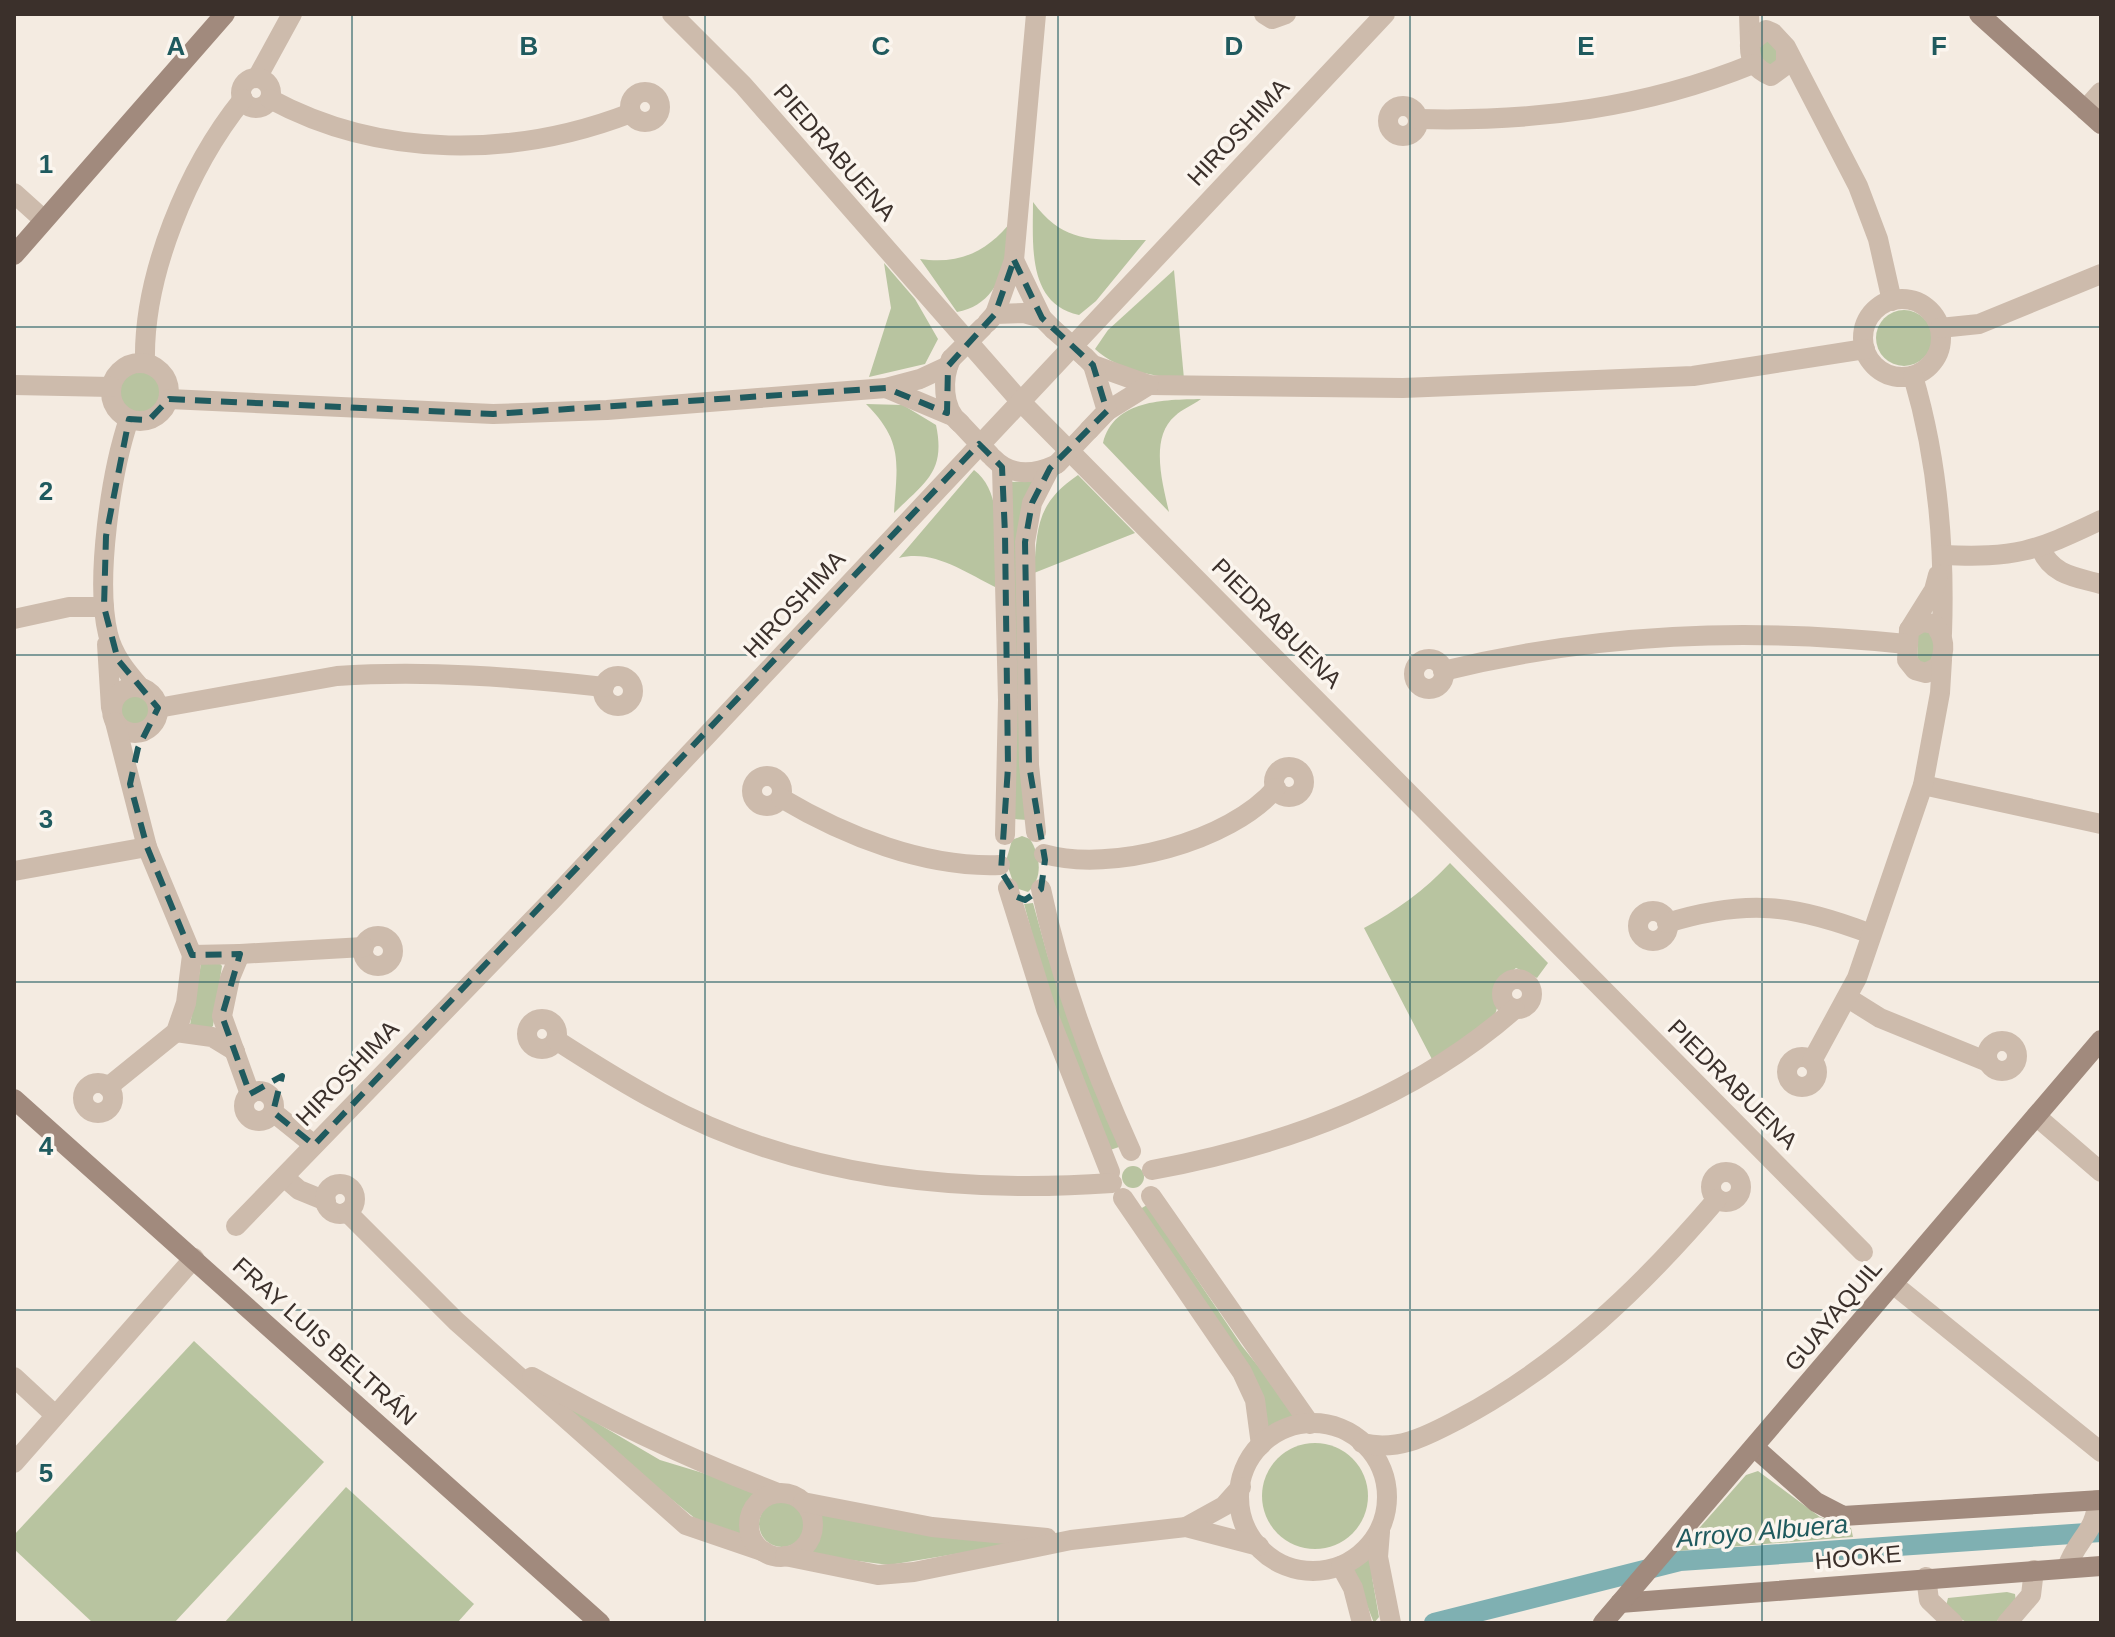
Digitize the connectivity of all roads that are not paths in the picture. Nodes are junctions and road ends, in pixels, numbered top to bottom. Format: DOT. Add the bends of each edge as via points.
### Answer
graph roads {
  1 [pos="225,14"];
  2 [pos="292,14"];
  3 [pos="672,14"];
  4 [pos="1036,14"];
  5 [pos="1264,14"];
  6 [pos="1286,14"];
  7 [pos="1385,14"];
  8 [pos="1749,14"];
  9 [pos="1759,14"];
  10 [pos="1979,14"];
  11 [pos="1780,40"];
  12 [pos="1750,43"];
  13 [pos="1762,70"];
  14 [pos="257,78"];
  15 [pos="1804,82"];
  16 [pos="2101,92"];
  17 [pos="243,99"];
  18 [pos="270,99"];
  19 [pos="2085,110"];
  20 [pos="631,113"];
  21 [pos="1418,119"];
  22 [pos="2101,124"];
  23 [pos="14,193"];
  24 [pos="44,220"];
  25 [pos="14,255"];
  26 [pos="1014,260"];
  27 [pos="2101,274"];
  28 [pos="1892,301"];
  29 [pos="989,320"];
  30 [pos="1048,324"];
  31 [pos="1940,328"];
  32 [pos="1865,349"];
  33 [pos="1089,361"];
  34 [pos="145,362"];
  35 [pos="950,362"];
  36 [pos="1913,376"];
  37 [pos="14,385"];
  38 [pos="1149,385"];
  39 [pos="111,387"];
  40 [pos="886,388"];
  41 [pos="169,399"];
  42 [pos="1020,401"];
  43 [pos="1107,411"];
  44 [pos="129,419"];
  45 [pos="955,419"];
  46 [pos="996,461"];
  47 [pos="1053,466"];
  48 [pos="2101,520"];
  49 [pos="2041,549"];
  50 [pos="1942,555"];
  51 [pos="2101,584"];
  52 [pos="104,607"];
  53 [pos="14,619"];
  54 [pos="1942,634"];
  55 [pos="108,636"];
  56 [pos="1907,637"];
  57 [pos="1942,660"];
  58 [pos="1915,670"];
  59 [pos="1443,671"];
  60 [pos="140,687"];
  61 [pos="604,687"];
  62 [pos="158,708"];
  63 [pos="113,715"];
  64 [pos="1935,720"];
  65 [pos="146,730"];
  66 [pos="130,784"];
  67 [pos="1923,785"];
  68 [pos="1276,788"];
  69 [pos="781,798"];
  70 [pos="2101,824"];
  71 [pos="1036,832"];
  72 [pos="1005,835"];
  73 [pos="147,847"];
  74 [pos="1044,854"];
  75 [pos="1000,865"];
  76 [pos="14,871"];
  77 [pos="1008,888"];
  78 [pos="1041,889"];
  79 [pos="1667,923"];
  80 [pos="1871,934"];
  81 [pos="364,947"];
  82 [pos="240,954"];
  83 [pos="192,955"];
  84 [pos="1848,998"];
  85 [pos="1515,1009"];
  86 [pos="176,1032"];
  87 [pos="556,1040"];
  88 [pos="2101,1040"];
  89 [pos="235,1051"];
  90 [pos="1812,1061"];
  91 [pos="1988,1062"];
  92 [pos="108,1087"];
  93 [pos="14,1099"];
  94 [pos="2036,1116"];
  95 [pos="314,1145"];
  96 [pos="1131,1151"];
  97 [pos="1152,1170"];
  98 [pos="2101,1172"];
  99 [pos="284,1177"];
  100 [pos="1115,1184"];
  101 [pos="1151,1196"];
  102 [pos="1717,1199"];
  103 [pos="236,1226"];
  104 [pos="1863,1252"];
  105 [pos="194,1258"];
  106 [pos="1893,1284"];
  107 [pos="501,1359"];
  108 [pos="14,1377"];
  109 [pos="55,1415"];
  110 [pos="1310,1424"];
  111 [pos="1362,1443"];
  112 [pos="1408,1444"];
  113 [pos="1261,1445"];
  114 [pos="1754,1447"];
  115 [pos="2101,1452"];
  116 [pos="14,1463"];
  117 [pos="1385,1481"];
  118 [pos="1241,1487"];
  119 [pos="778,1493"];
  120 [pos="2099,1500"];
  121 [pos="803,1502"];
  122 [pos="1186,1527"];
  123 [pos="1380,1530"];
  124 [pos="1071,1540"];
  125 [pos="1259,1546"];
  126 [pos="775,1554"];
  127 [pos="2070,1560"];
  128 [pos="1341,1566"];
  129 [pos="2101,1566"];
  130 [pos="2034,1570"];
  131 [pos="1926,1577"];
  132 [pos="1389,1615"];
  133 [pos="1613,1616"];
  134 [pos="1361,1619"];
  135 [pos="600,1623"];
  136 [pos="1953,1623"];
  137 [pos="2007,1623"];
  1 -- 24 [label="street"];
  2 -- 14 [label="street"];
  3 -- 42 [label="street, PIEDRABUENA" via="743,85"];
  4 -- 26 [label="street"];
  5 -- 6 [label="street" via="1272,19"];
  7 -- 42 [label="street, HIROSHIMA"];
  8 -- 12 [label="street"];
  9 -- 11 [label="street"];
  10 -- 19 [label="street"];
  11 -- 12 [label="street" via="1766,30"];
  11 -- 13 [label="street" via="1786,65"];
  11 -- 15 [label="street"];
  12 -- 13 [label="street"];
  13 -- 15 [label="street"];
  13 -- 21 [label="street" via="1616,106 1535,117"];
  14 -- 17 [label="street" via="244,84"];
  14 -- 18 [label="street" via="269,85"];
  15 -- 28 [label="street" via="1858,186 1878,239"];
  16 -- 19 [label="street"];
  17 -- 18 [label="street" via="258,108"];
  17 -- 34 [label="street" via="199,167 164,250 144,322"];
  18 -- 20 [label="street" via="350,133 455,145 552,138"];
  19 -- 22 [label="street"];
  23 -- 24 [label="street"];
  24 -- 25 [label="street"];
  26 -- 29 [label="street"];
  26 -- 30 [label="street"];
  27 -- 31 [label="street" via="1979,324"];
  28 -- 31 [label="street" via="1916,302"];
  28 -- 32 [label="street" via="1872,314"];
  29 -- 30 [label="street" via="1024,313"];
  29 -- 35 [label="street, bridge"];
  30 -- 33 [label="street, bridge"];
  31 -- 36 [label="street" via="1939,352"];
  32 -- 36 [label="street" via="1889,375"];
  32 -- 38 [label="street" via="1693,376 1403,388"];
  33 -- 38 [label="street"];
  33 -- 43 [label="street"];
  34 -- 39 [label="street" via="127,365"];
  34 -- 41 [label="street" via="162,372"];
  35 -- 40 [label="street" via="920,379"];
  35 -- 45 [label="street" via="946,401"];
  36 -- 50 [label="street" via="1932,459"];
  37 -- 39 [label="street"];
  38 -- 43 [label="street"];
  39 -- 44 [label="street" via="115,406"];
  40 -- 41 [label="street" via="493,414"];
  40 -- 45 [label="street"];
  41 -- 44 [label="street" via="149,420"];
  42 -- 95 [label="street, HIROSHIMA" via="554,898"];
  42 -- 104 [label="street, PIEDRABUENA"];
  43 -- 47 [label="street, bridge"];
  44 -- 52 [label="street" via="106,536"];
  45 -- 46 [label="street, bridge"];
  46 -- 47 [label="street" via="1030,473"];
  46 -- 72 [label="street" via="1008,700"];
  47 -- 71 [label="street" via="1032,503 1025,542 1029,765"];
  48 -- 49 [label="street"];
  49 -- 50 [label="street" via="1991,557"];
  49 -- 51 [label="street" via="2056,571"];
  50 -- 54 [label="street"];
  50 -- 56 [label="street" via="1934,590"];
  52 -- 53 [label="street" via="69,607"];
  52 -- 55 [label="street"];
  54 -- 56 [label="street" via="1934,624 1922,622"];
  54 -- 57 [label="street"];
  55 -- 60 [label="street" via="118,660"];
  55 -- 63 [label="street"];
  56 -- 58 [label="street" via="1907,660"];
  56 -- 59 [label="street" via="1734,632 1587,642"];
  57 -- 58 [label="street" via="1926,673"];
  57 -- 64 [label="street"];
  58 -- 64 [label="street" via="1927,686"];
  60 -- 62 [label="street" via="153,694"];
  60 -- 63 [label="street" via="117,693"];
  61 -- 62 [label="street" via="425,672 367,674"];
  62 -- 65 [label="street" via="156,721"];
  63 -- 65 [label="street" via="133,733"];
  63 -- 66 [label="street"];
  64 -- 67 [label="street"];
  65 -- 66 [label="street"];
  66 -- 73 [label="street"];
  67 -- 70 [label="street"];
  67 -- 80 [label="street"];
  68 -- 74 [label="street" via="1245,816 1182,843 1109,860"];
  69 -- 75 [label="street" via="827,823 900,850 952,863"];
  71 -- 72 [label="street" via="1025,825"];
  71 -- 74 [label="street"];
  72 -- 75 [label="street"];
  73 -- 76 [label="street"];
  73 -- 83 [label="street"];
  74 -- 78 [label="street"];
  75 -- 77 [label="street"];
  77 -- 78 [label="street" via="1025,900"];
  77 -- 100 [label="street" via="1046,1009"];
  78 -- 96 [label="street" via="1080,1028"];
  79 -- 80 [label="street" via="1718,910 1794,909"];
  80 -- 84 [label="street"];
  81 -- 82 [label="street"];
  82 -- 83 [label="street"];
  82 -- 89 [label="street" via="222,1016"];
  83 -- 86 [label="street"];
  84 -- 90 [label="street"];
  84 -- 91 [label="street" via="1880,1018"];
  85 -- 97 [label="street" via="1457,1056 1376,1102 1248,1150"];
  86 -- 89 [label="street" via="212,1037"];
  86 -- 92 [label="street"];
  87 -- 100 [label="street" via="662,1104 813,1161 971,1186"];
  88 -- 94 [label="street, GUAYAQUIL"];
  89 -- 95 [label="street" via="250,1094 244,1107 248,1116 261,1121 273,1112"];
  93 -- 105 [label="street, FRAY LUIS BELTRÁN"];
  94 -- 98 [label="street"];
  94 -- 106 [label="street, GUAYAQUIL"];
  95 -- 99 [label="street, HIROSHIMA"];
  96 -- 97 [label="street"];
  96 -- 100 [label="street" via="1121,1154"];
  97 -- 101 [label="street"];
  99 -- 103 [label="street, HIROSHIMA"];
  99 -- 107 [label="street" via="326,1201 333,1212 347,1212"];
  100 -- 101 [label="street" via="1142,1202"];
  100 -- 113 [label="street" via="1242,1372 1255,1400"];
  101 -- 110 [label="street"];
  102 -- 112 [label="street" via="1676,1247 1576,1343 1497,1399"];
  105 -- 109 [label="street"];
  105 -- 135 [label="street, FRAY LUIS BELTRÁN"];
  106 -- 114 [label="street, GUAYAQUIL"];
  106 -- 115 [label="street"];
  107 -- 119 [label="street" via="614,1424"];
  107 -- 126 [label="street" via="686,1525"];
  108 -- 109 [label="street"];
  109 -- 116 [label="street"];
  110 -- 111 [label="street" via="1341,1429"];
  110 -- 113 [label="street" via="1277,1432"];
  111 -- 112 [label="street"];
  111 -- 117 [label="street"];
  112 -- 117 [label="street"];
  113 -- 118 [label="street" via="1244,1471"];
  114 -- 120 [label="street, HOOKE" via="1816,1502 1843,1516"];
  114 -- 133 [label="street, GUAYAQUIL"];
  117 -- 123 [label="street" via="1387,1507"];
  118 -- 122 [label="street" via="1224,1506"];
  118 -- 125 [label="street" via="1241,1518"];
  119 -- 121 [label="street"];
  119 -- 126 [label="street" via="763,1498 751,1515 752,1537"];
  120 -- 127 [label="street" via="2095,1524"];
  121 -- 124 [label="street" via="932,1527"];
  121 -- 126 [label="street" via="812,1530 803,1548"];
  122 -- 124 [label="street"];
  122 -- 125 [label="street"];
  123 -- 128 [label="street" via="1370,1545"];
  123 -- 132 [label="street" via="1378,1557"];
  124 -- 126 [label="street" via="891,1575"];
  125 -- 128 [label="street" via="1292,1569 1317,1572"];
  127 -- 129 [label="street, HOOKE"];
  127 -- 130 [label="street, HOOKE"];
  128 -- 134 [label="street"];
  130 -- 131 [label="street, HOOKE"];
  130 -- 137 [label="street" via="2031,1595"];
  131 -- 133 [label="street, HOOKE"];
  131 -- 136 [label="street" via="1929,1600"];
}
